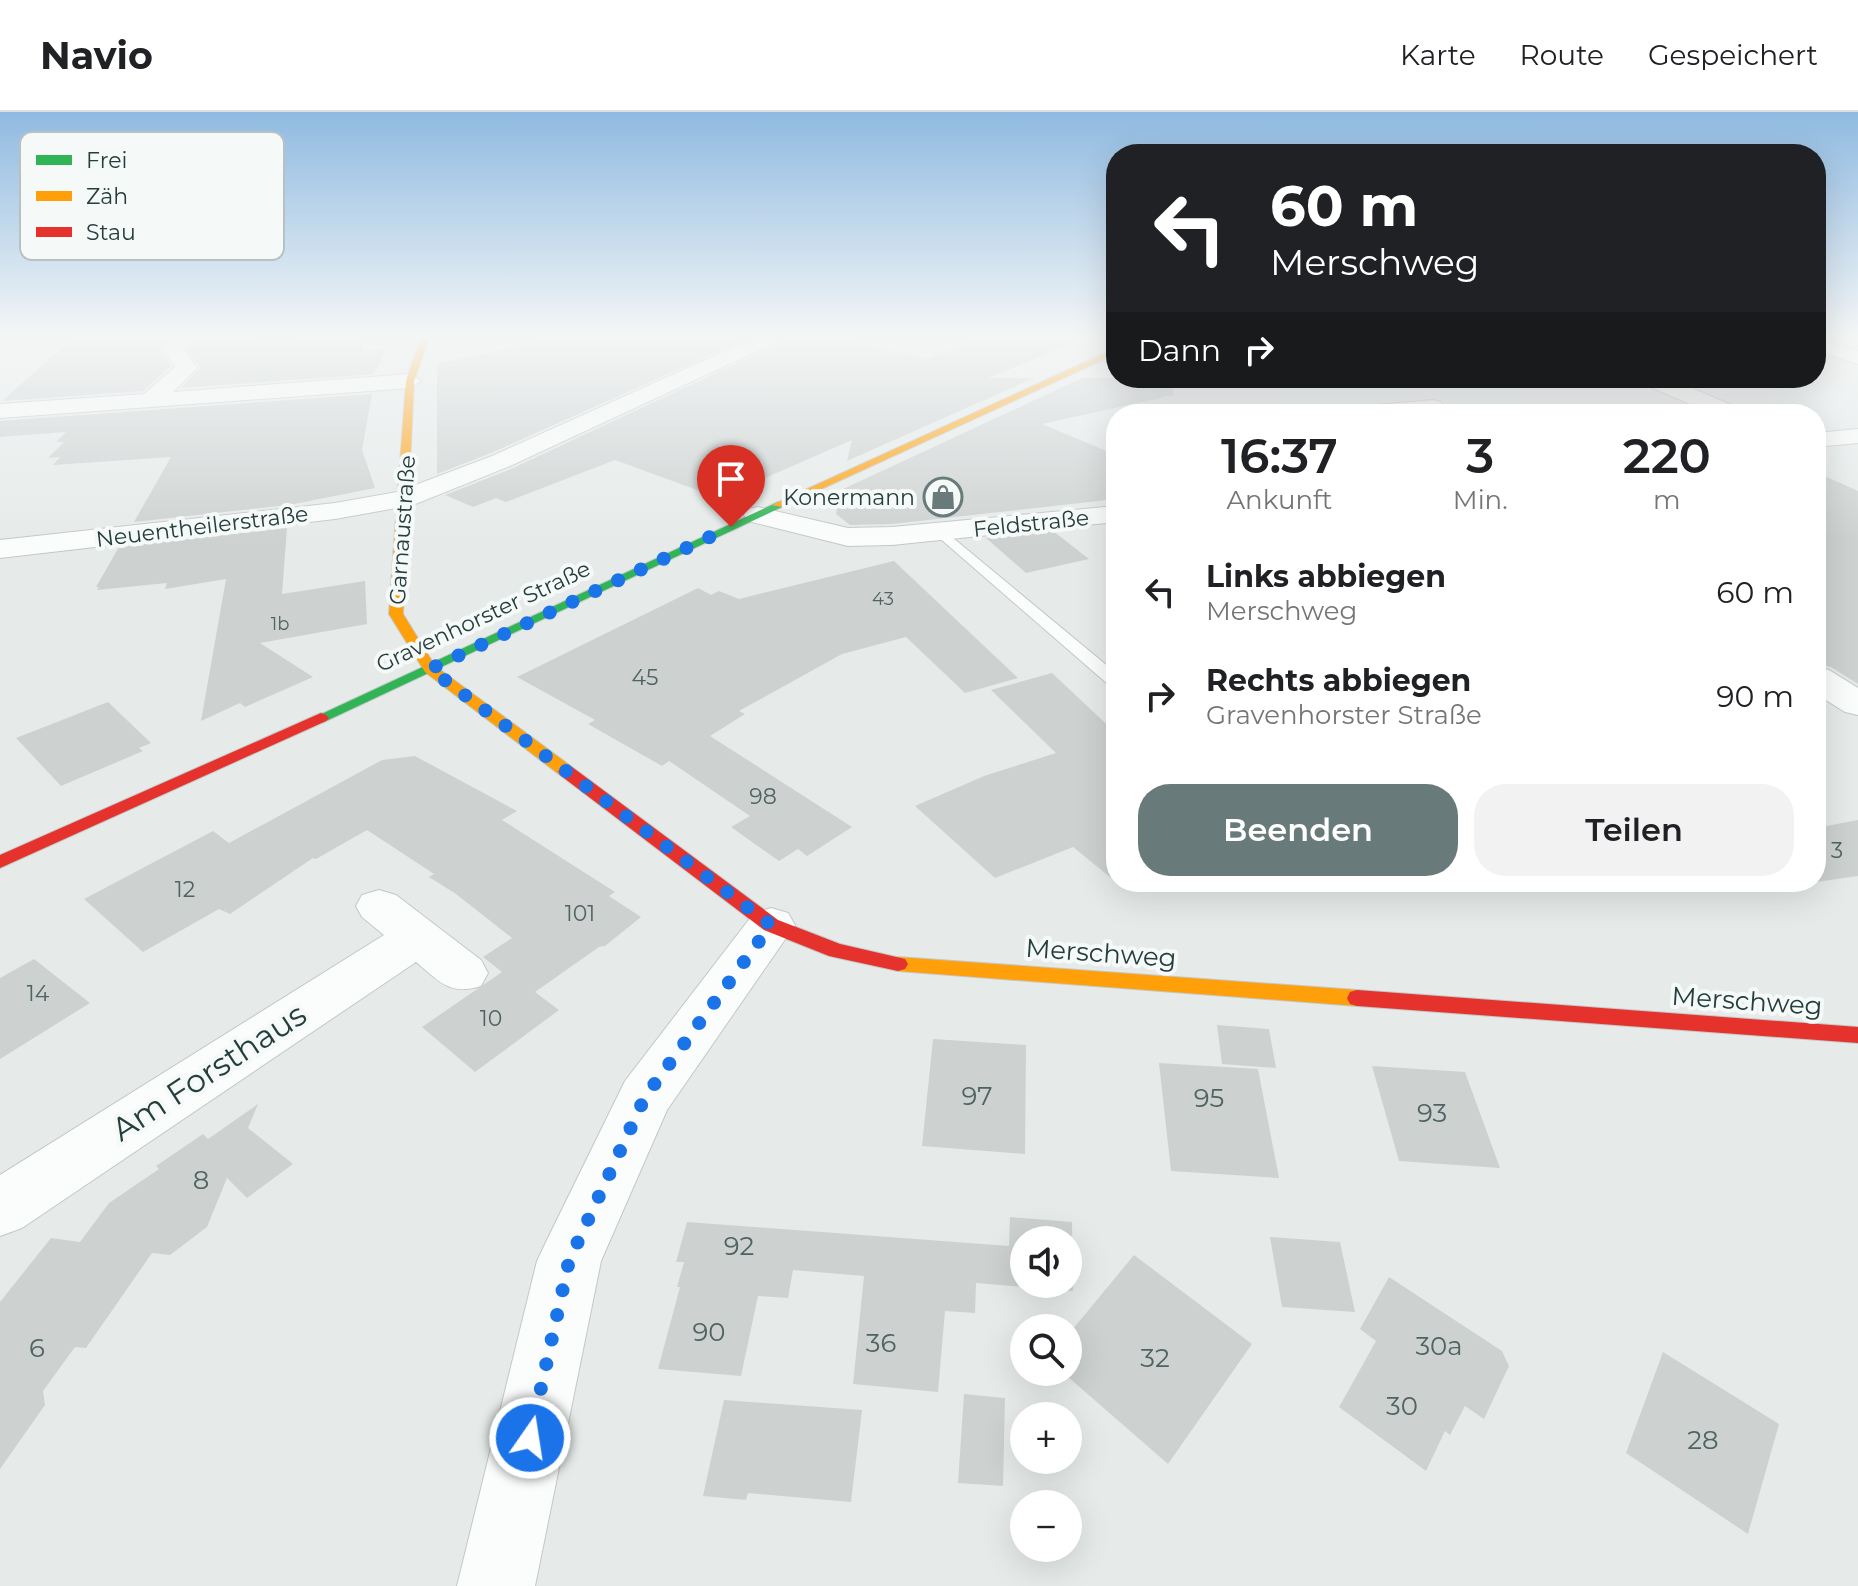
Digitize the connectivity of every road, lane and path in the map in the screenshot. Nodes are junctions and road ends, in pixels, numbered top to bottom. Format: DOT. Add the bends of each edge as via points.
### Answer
graph roads {
  1 [pos="84,404"];
  2 [pos="409,404"];
  3 [pos="626,404"];
  4 [pos="1001,404"];
  5 [pos="0,411"];
  6 [pos="1858,436"];
  7 [pos="1826,439"];
  8 [pos="403,499"];
  9 [pos="758,515"];
  10 [pos="1106,515"];
  11 [pos="941,532"];
  12 [pos="0,549"];
  13 [pos="430,669"];
  14 [pos="1106,673"];
  15 [pos="1826,684"];
  16 [pos="1858,704"];
  17 [pos="0,862"];
  18 [pos="771,925"];
  19 [pos="463,973"];
  20 [pos="1858,1035"];
  21 [pos="0,1208"];
  22 [pos="496,1586"];
  1 -- 5 [label="street"];
  2 -- 8 [label="street, Garnaustraße"];
  3 -- 8 [label="street, Neuentheilerstraße"];
  4 -- 9 [label="street, Gravenhorster Straße"];
  6 -- 7 [label="street"];
  8 -- 12 [label="street, Neuentheilerstraße"];
  8 -- 13 [label="street, Garnaustraße" via="396,614"];
  9 -- 11 [label="street, Feldstraße" via="848,537"];
  9 -- 13 [label="street, Gravenhorster Straße"];
  10 -- 11 [label="street, Feldstraße"];
  11 -- 14 [label="lane"];
  13 -- 17 [label="street, Gravenhorster Straße"];
  13 -- 18 [label="street, Merschweg"];
  15 -- 16 [label="street"];
  18 -- 20 [label="street, Merschweg" via="852,957 905,965"];
  18 -- 22 [label="street" via="645,1097 569,1261"];
  19 -- 21 [label="street, Am Forsthaus" via="398,922"];
}
